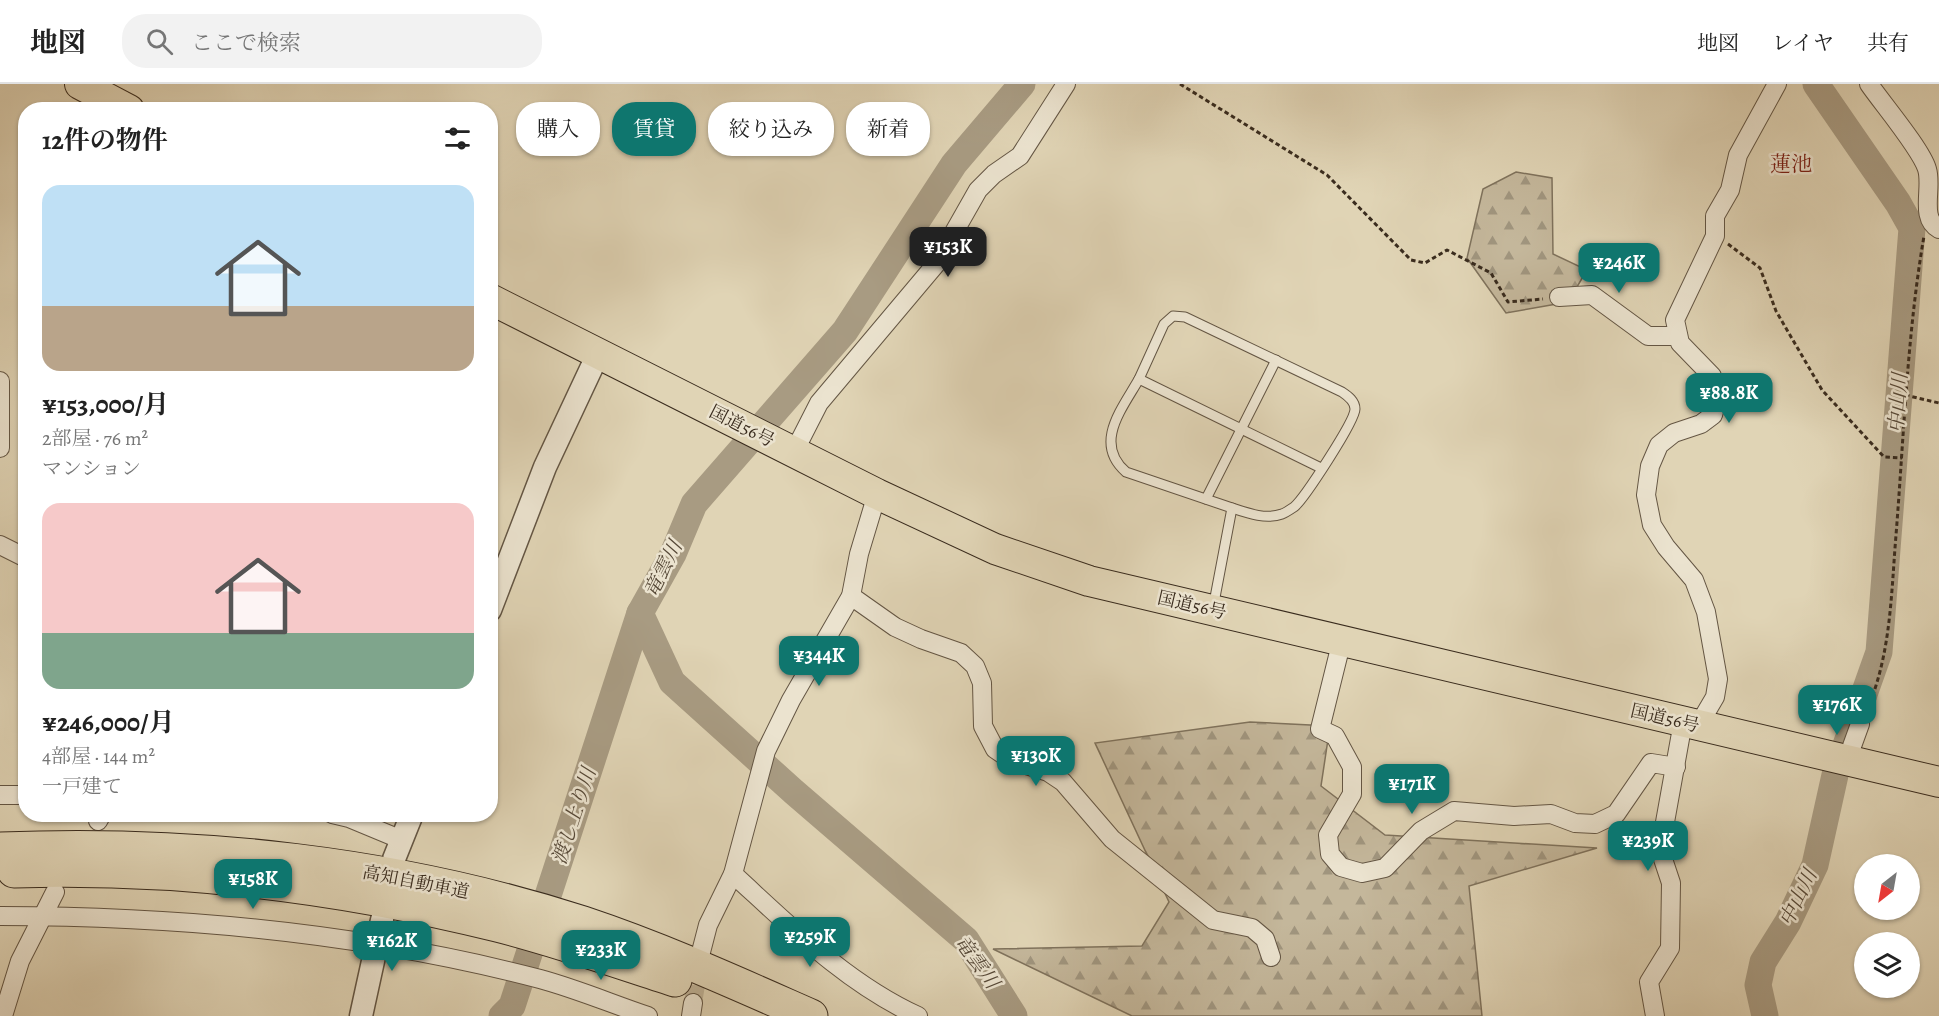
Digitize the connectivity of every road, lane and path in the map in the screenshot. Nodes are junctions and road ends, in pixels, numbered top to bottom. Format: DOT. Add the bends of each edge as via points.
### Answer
graph roads {
  1 [pos="80,84"];
  2 [pos="1066,84"];
  3 [pos="1180,84"];
  4 [pos="1777,84"];
  5 [pos="1869,84"];
  6 [pos="114,102"];
  7 [pos="1935,227"];
  8 [pos="1715,236"];
  9 [pos="1559,297"];
  10 [pos="498,303"];
  11 [pos="1678,336"];
  12 [pos="598,354"];
  13 [pos="1276,360"];
  14 [pos="1139,379"];
  15 [pos="0,381"];
  16 [pos="1905,395"];
  17 [pos="1939,403"];
  18 [pos="1241,429"];
  19 [pos="0,448"];
  20 [pos="786,448"];
  21 [pos="1900,458"];
  22 [pos="1321,468"];
  23 [pos="877,494"];
  24 [pos="1206,499"];
  25 [pos="1232,508"];
  26 [pos="0,545"];
  27 [pos="18,554"];
  28 [pos="498,589"];
  29 [pos="851,596"];
  30 [pos="1212,610"];
  31 [pos="1342,640"];
  32 [pos="1690,724"];
  33 [pos="1860,724"];
  34 [pos="1847,760"];
  35 [pos="1676,767"];
  36 [pos="1939,782"];
  37 [pos="0,795"];
  38 [pos="18,795"];
  39 [pos="355,822"];
  40 [pos="409,822"];
  41 [pos="0,849"];
  42 [pos="398,850"];
  43 [pos="0,871"];
  44 [pos="733,874"];
  45 [pos="55,892"];
  46 [pos="503,913"];
  47 [pos="0,916"];
  48 [pos="42,916"];
  49 [pos="382,920"];
  50 [pos="579,935"];
  51 [pos="378,943"];
  52 [pos="701,952"];
  53 [pos="1271,957"];
  54 [pos="3,1016"];
  55 [pos="361,1016"];
  56 [pos="648,1016"];
  57 [pos="759,1016"];
  58 [pos="811,1016"];
  59 [pos="918,1016"];
  60 [pos="1655,1016"];
  1 -- 6 [label="highway"];
  2 -- 20 [label="street" via="1020,156 978,190 936,264"];
  3 -- 9 [label="path" via="1327,175 1411,260 1425,263 1447,250 1491,273 1508,302"];
  4 -- 8 [label="street" via="1738,155 1730,190 1715,216"];
  5 -- 7 [label="street" via="1928,170"];
  7 -- 16 [label="path" via="1925,231"];
  8 -- 11 [label="street" via="1675,320"];
  8 -- 21 [label="path" via="1760,268 1776,311 1821,390 1884,457"];
  9 -- 11 [label="street" via="1592,295 1648,336"];
  10 -- 12 [label="highway, 国道56号"];
  11 -- 32 [label="street" via="1680,343 1712,376 1718,396 1713,416 1674,433 1659,445 1650,466 1646,495 1652,525 1694,580 1706,612 1718,679 1715,697"];
  12 -- 20 [label="highway, 国道56号"];
  12 -- 28 [label="street" via="545,468"];
  13 -- 14 [label="lane" via="1185,317 1173,316 1164,324"];
  13 -- 18 [label="lane"];
  13 -- 22 [label="lane" via="1352,399 1352,422"];
  14 -- 18 [label="lane"];
  14 -- 24 [label="lane" via="1116,420 1109,443 1114,462 1125,472"];
  15 -- 19 [label="street"];
  16 -- 17 [label="path"];
  16 -- 21 [label="path"];
  18 -- 22 [label="lane"];
  18 -- 24 [label="lane"];
  20 -- 23 [label="highway, 国道56号"];
  21 -- 33 [label="path" via="1886,654"];
  22 -- 25 [label="lane" via="1295,506 1281,514 1251,514"];
  23 -- 29 [label="street"];
  23 -- 30 [label="highway, 国道56号" via="995,549 1089,581"];
  24 -- 25 [label="lane"];
  25 -- 30 [label="lane"];
  26 -- 27 [label="street"];
  29 -- 44 [label="street" via="790,700 766,751"];
  29 -- 53 [label="street" via="895,627 961,653 975,666 982,683 983,726 995,749 1063,782 1112,839 1170,888 1213,920 1252,928 1265,939"];
  30 -- 31 [label="highway, 国道56号"];
  31 -- 32 [label="highway, 国道56号"];
  31 -- 35 [label="street" via="1320,729 1335,736 1352,767 1352,794 1328,835 1330,854 1341,867 1362,873 1385,868 1421,831 1454,811 1515,816 1551,814 1575,823 1594,824 1616,814 1651,763"];
  32 -- 34 [label="highway, 国道56号"];
  32 -- 35 [label="street"];
  33 -- 34 [label="street"];
  34 -- 36 [label="highway, 国道56号"];
  35 -- 60 [label="street" via="1660,850 1671,883 1670,948 1649,982"];
  37 -- 38 [label="street"];
  39 -- 42 [label="street"];
  40 -- 42 [label="street"];
  41 -- 46 [label="highway, 高知自動車道" via="60,846 181,850 317,864 415,880"];
  43 -- 46 [label="highway, 高知自動車道" via="60,869 191,875 314,889 410,906"];
  44 -- 52 [label="street" via="708,925"];
  44 -- 59 [label="street" via="840,970"];
  45 -- 48 [label="street"];
  46 -- 50 [label="highway, 高知自動車道"];
  47 -- 48 [label="street"];
  48 -- 51 [label="street" via="213,923"];
  48 -- 54 [label="street" via="20,961"];
  49 -- 51 [label="street"];
  50 -- 57 [label="highway, 高知自動車道"];
  50 -- 58 [label="highway, 高知自動車道" via="687,962"];
  51 -- 55 [label="street"];
  51 -- 56 [label="street" via="543,980"];
}
